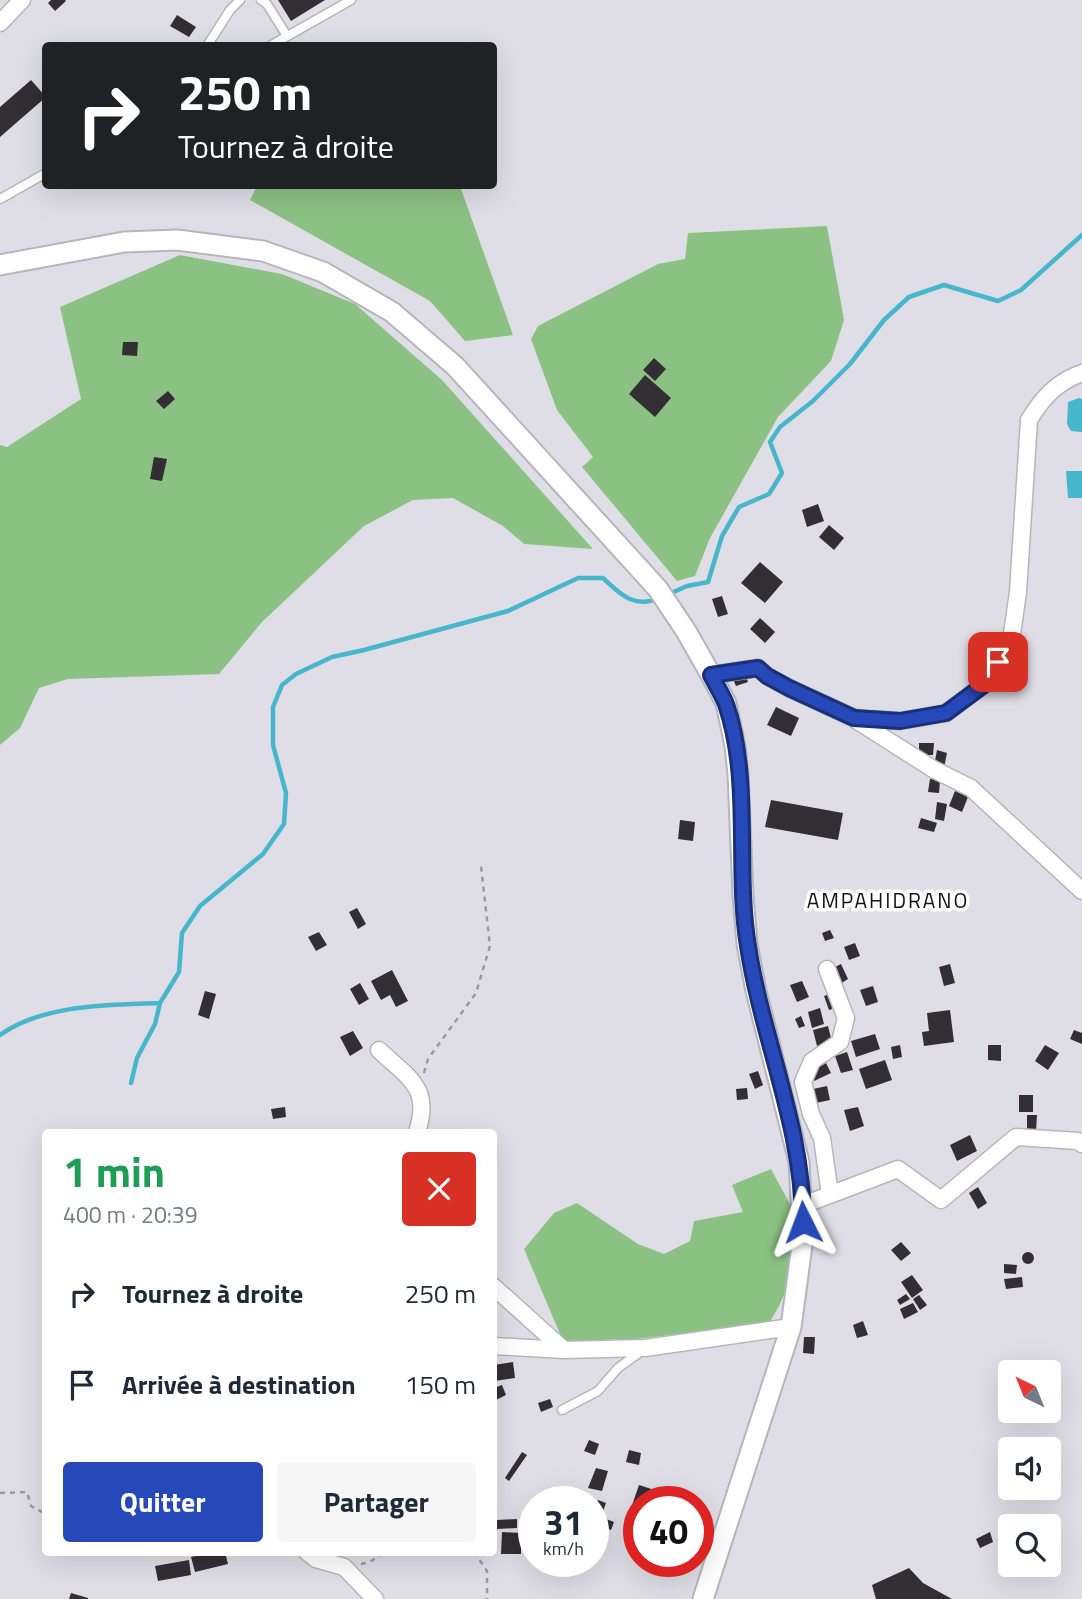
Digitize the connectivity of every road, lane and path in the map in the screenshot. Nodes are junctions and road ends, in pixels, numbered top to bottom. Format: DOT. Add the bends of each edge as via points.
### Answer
graph roads {
  1 [pos="22,0"];
  2 [pos="240,0"];
  3 [pos="261,0"];
  4 [pos="351,0"];
  5 [pos="0,23"];
  6 [pos="287,36"];
  7 [pos="210,42"];
  8 [pos="277,42"];
  9 [pos="42,175"];
  10 [pos="0,200"];
  11 [pos="0,265"];
  12 [pos="1082,373"];
  13 [pos="711,675"];
  14 [pos="854,718"];
  15 [pos="481,866"];
  16 [pos="1082,891"];
  17 [pos="827,969"];
  18 [pos="379,1050"];
  19 [pos="420,1090"];
  20 [pos="418,1129"];
  21 [pos="1082,1144"];
  22 [pos="830,1194"];
  23 [pos="803,1205"];
  24 [pos="497,1290"];
  25 [pos="791,1327"];
  26 [pos="497,1346"];
  27 [pos="645,1348"];
  28 [pos="564,1350"];
  29 [pos="562,1410"];
  30 [pos="0,1493"];
  31 [pos="42,1512"];
  32 [pos="312,1556"];
  33 [pos="379,1556"];
  34 [pos="477,1556"];
  35 [pos="344,1567"];
  36 [pos="375,1599"];
  37 [pos="487,1599"];
  38 [pos="703,1599"];
  1 -- 5 [label="street"];
  2 -- 7 [label="lane"];
  3 -- 6 [label="lane"];
  4 -- 6 [label="lane"];
  6 -- 8 [label="lane"];
  9 -- 10 [label="lane"];
  11 -- 13 [label="street" via="124,242 177,240 263,251 323,272 392,312 455,366 658,589"];
  12 -- 14 [label="street" via="1043,397 1029,420 1012,641 985,684 946,713 900,721"];
  13 -- 14 [label="street" via="758,668"];
  13 -- 23 [label="street" via="726,703 738,775 747,944 799,1162"];
  14 -- 16 [label="street" via="971,788"];
  15 -- 19 [label="path" via="490,946 476,993 428,1059"];
  17 -- 22 [label="street" via="846,1018 840,1042 812,1061 803,1082 822,1138"];
  18 -- 19 [label="street"];
  19 -- 20 [label="street" via="423,1115"];
  21 -- 22 [label="street" via="1016,1137 941,1200 898,1169"];
  22 -- 23 [label="street"];
  23 -- 25 [label="street"];
  24 -- 28 [label="street"];
  25 -- 27 [label="street"];
  25 -- 38 [label="street"];
  26 -- 28 [label="street"];
  27 -- 28 [label="street"];
  27 -- 29 [label="lane" via="598,1391"];
  30 -- 31 [label="path" via="27,1492 31,1506"];
  32 -- 35 [label="street"];
  33 -- 35 [label="path"];
  34 -- 37 [label="path" via="487,1571"];
  35 -- 36 [label="street"];
}
